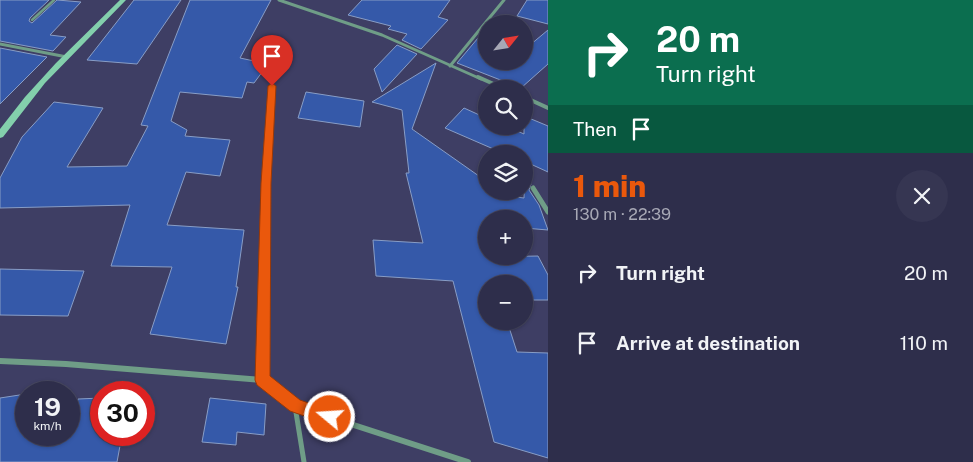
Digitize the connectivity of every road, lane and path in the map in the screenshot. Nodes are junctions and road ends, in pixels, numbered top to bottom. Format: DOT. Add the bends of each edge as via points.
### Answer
graph roads {
  1 [pos="54,0"];
  2 [pos="123,0"];
  3 [pos="282,0"];
  4 [pos="504,0"];
  5 [pos="32,20"];
  6 [pos="0,44"];
  7 [pos="66,57"];
  8 [pos="450,66"];
  9 [pos="483,80"];
  10 [pos="272,86"];
  11 [pos="533,101"];
  12 [pos="548,108"];
  13 [pos="0,135"];
  14 [pos="533,188"];
  15 [pos="548,212"];
  16 [pos="0,362"];
  17 [pos="262,380"];
  18 [pos="295,406"];
  19 [pos="304,462"];
  20 [pos="468,462"];
  1 -- 5 [label="lane"];
  2 -- 7 [label="street"];
  3 -- 8 [label="street" via="382,35"];
  4 -- 8 [label="street"];
  6 -- 7 [label="street"];
  7 -- 13 [label="street"];
  8 -- 9 [label="street"];
  10 -- 17 [label="street" via="266,183"];
  11 -- 12 [label="street"];
  14 -- 15 [label="street"];
  16 -- 17 [label="street" via="66,364"];
  17 -- 18 [label="street"];
  18 -- 19 [label="lane"];
  18 -- 20 [label="street"];
}
